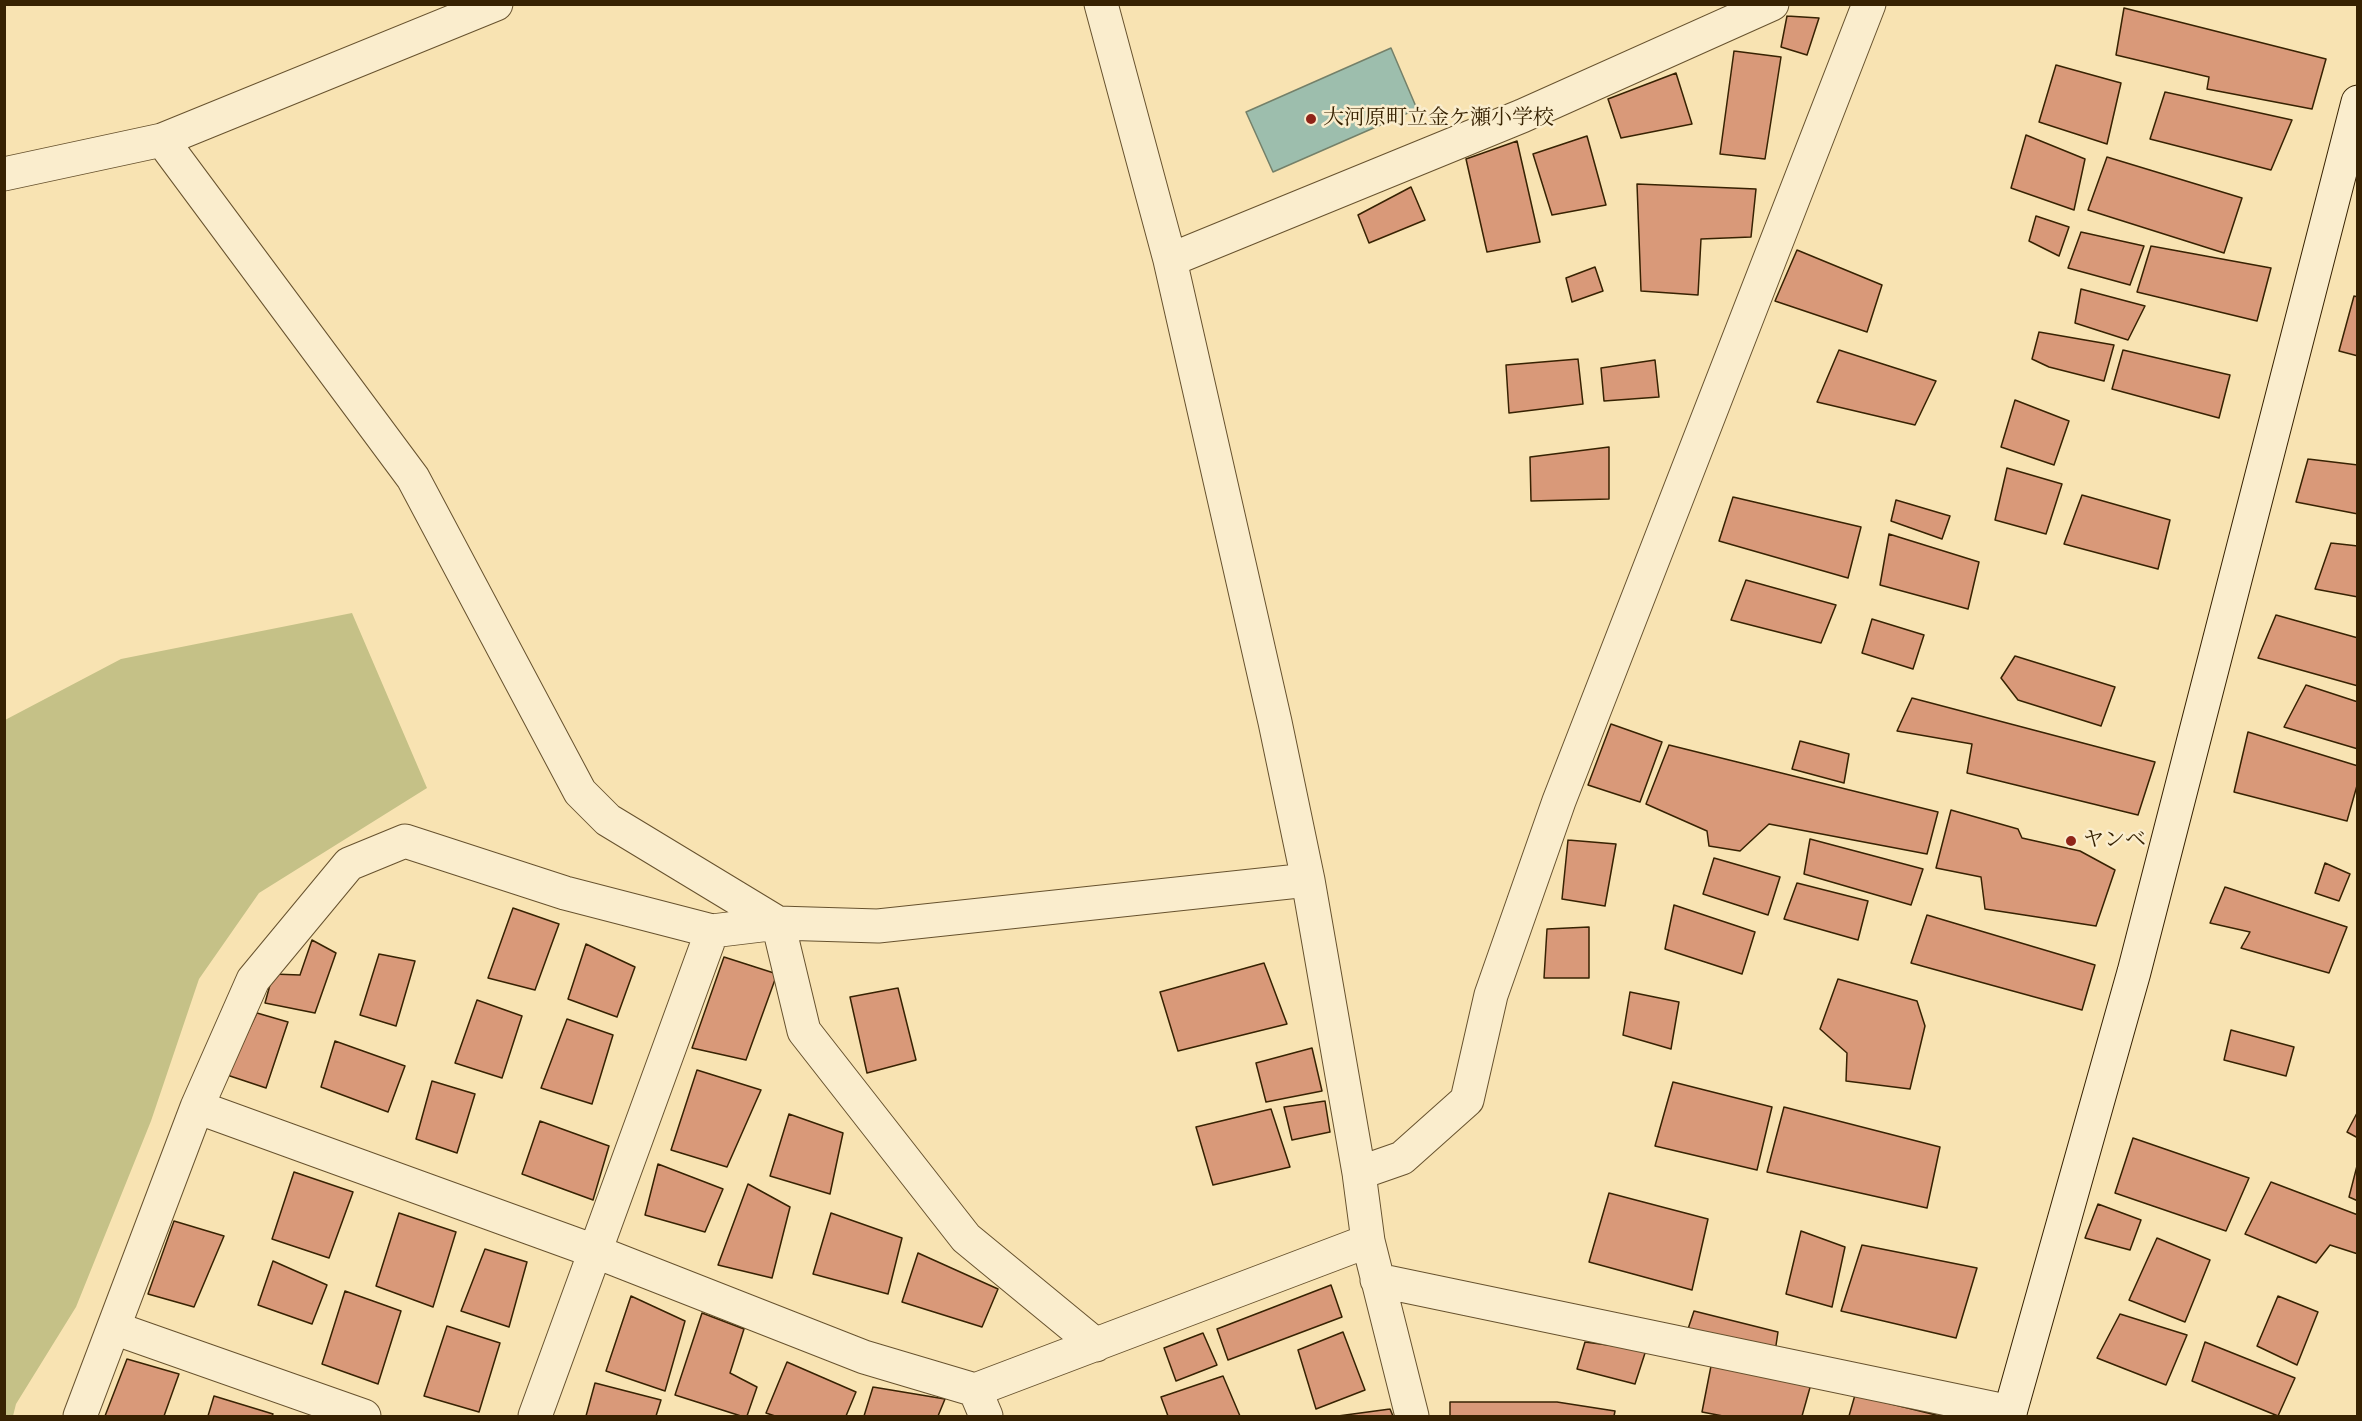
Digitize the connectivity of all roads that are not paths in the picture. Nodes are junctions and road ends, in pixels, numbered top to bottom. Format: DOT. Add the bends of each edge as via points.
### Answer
graph roads {
  1 [pos="496,4"];
  2 [pos="1101,4"];
  3 [pos="1772,4"];
  4 [pos="1869,4"];
  5 [pos="2358,102"];
  6 [pos="162,140"];
  7 [pos="4,174"];
  8 [pos="1170,260"];
  9 [pos="1308,880"];
  10 [pos="778,923"];
  11 [pos="712,931"];
  12 [pos="197,1107"];
  13 [pos="1359,1173"];
  14 [pos="1368,1241"];
  15 [pos="594,1251"];
  16 [pos="1377,1281"];
  17 [pos="114,1329"];
  18 [pos="1096,1345"];
  19 [pos="981,1403"];
  20 [pos="2010,1414"];
  21 [pos="80,1416"];
  22 [pos="364,1416"];
  23 [pos="535,1416"];
  24 [pos="1412,1416"];
  1 -- 6 [label="street"];
  2 -- 8 [label="street"];
  3 -- 8 [label="street" via="1522,116"];
  4 -- 13 [label="street" via="1559,801 1491,995 1467,1100 1402,1158"];
  5 -- 20 [label="street" via="2134,972"];
  6 -- 7 [label="street"];
  6 -- 10 [label="street" via="413,478 580,792 608,820"];
  8 -- 9 [label="street"];
  9 -- 10 [label="street" via="878,926"];
  9 -- 13 [label="street"];
  10 -- 11 [label="street"];
  10 -- 18 [label="street" via="804,1031 966,1238"];
  11 -- 12 [label="street" via="565,893 405,841 349,864 253,980"];
  11 -- 15 [label="street"];
  12 -- 15 [label="street"];
  12 -- 17 [label="street"];
  13 -- 14 [label="street"];
  14 -- 16 [label="street"];
  14 -- 18 [label="street"];
  15 -- 19 [label="street"];
  15 -- 23 [label="street"];
  16 -- 20 [label="street"];
  16 -- 24 [label="street"];
  17 -- 21 [label="street"];
  17 -- 22 [label="street"];
  18 -- 19 [label="street"];
}
